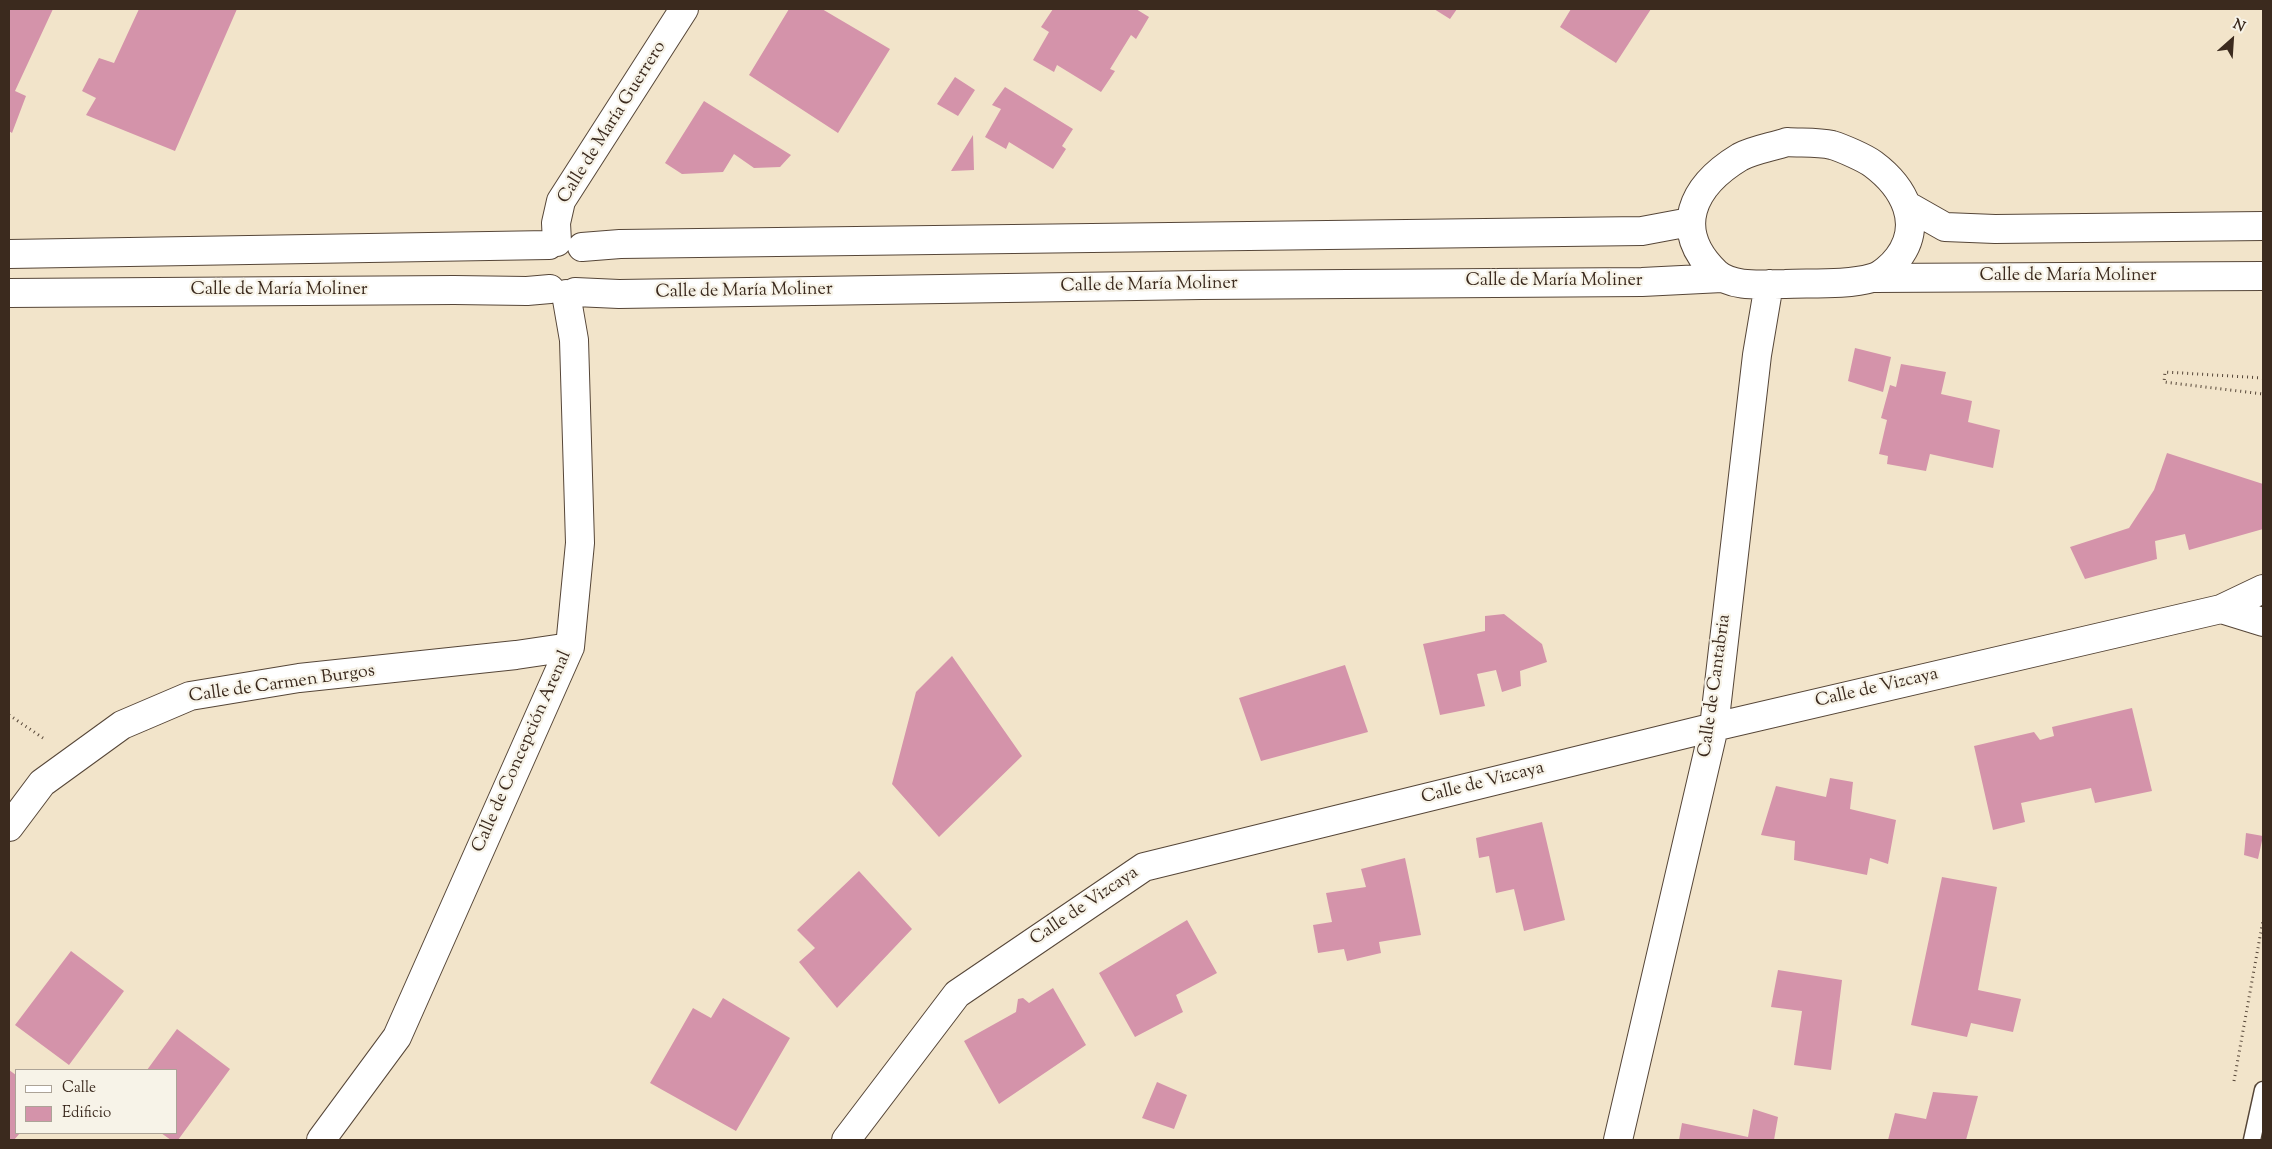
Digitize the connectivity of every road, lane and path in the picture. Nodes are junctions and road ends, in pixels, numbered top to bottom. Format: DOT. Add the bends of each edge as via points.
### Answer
graph roads {
  1 [pos="684,9"];
  2 [pos="1908,206"];
  3 [pos="1690,222"];
  4 [pos="2263,226"];
  5 [pos="563,245"];
  6 [pos="9,254"];
  7 [pos="2263,276"];
  8 [pos="1722,278"];
  9 [pos="1874,278"];
  10 [pos="1769,284"];
  11 [pos="564,292"];
  12 [pos="9,293"];
  13 [pos="2263,378"];
  14 [pos="2263,394"];
  15 [pos="2263,589"];
  16 [pos="2221,609"];
  17 [pos="2263,622"];
  18 [pos="570,647"];
  19 [pos="9,715"];
  20 [pos="1714,727"];
  21 [pos="74,760"];
  22 [pos="9,827"];
  23 [pos="2263,920"];
  24 [pos="2233,1086"];
  25 [pos="2263,1090"];
  26 [pos="321,1140"];
  27 [pos="846,1140"];
  28 [pos="1618,1140"];
  29 [pos="2252,1140"];
  1 -- 5 [label="street, Calle de María Guerrero" via="561,201 556,223"];
  2 -- 3 [label="street" via="1898,187 1873,163 1833,145 1787,142 1741,157 1706,184"];
  2 -- 4 [label="street" via="1946,227"];
  2 -- 9 [label="street" via="1907,246 1894,264"];
  3 -- 5 [label="street" via="1642,231"];
  3 -- 8 [label="street" via="1694,242 1704,261"];
  5 -- 6 [label="street"];
  5 -- 11 [label="street" via="543,252 538,268 540,276"];
  5 -- 11 [label="street" via="592,262 583,287"];
  7 -- 9 [label="street, Calle de María Moliner"];
  8 -- 10 [label="street, Calle de María Moliner"];
  8 -- 11 [label="street, Calle de María Moliner" via="1642,282 619,294"];
  9 -- 10 [label="street, Calle de María Moliner"];
  10 -- 20 [label="street, Calle de Cantabria" via="1756,355"];
  11 -- 12 [label="street, Calle de María Moliner"];
  11 -- 18 [label="street, Calle de Concepción Arenal" via="574,340 580,544"];
  13 -- 14 [label="path" via="2165,372 2164,382"];
  15 -- 16 [label="street, Calle de Vizcaya"];
  16 -- 17 [label="street"];
  16 -- 20 [label="street, Calle de Vizcaya"];
  18 -- 21 [label="street, Calle de Carmen Burgos" via="299,678 190,696 122,725"];
  18 -- 26 [label="street, Calle de Concepción Arenal" via="397,1037"];
  19 -- 21 [label="path"];
  20 -- 27 [label="street, Calle de Vizcaya" via="1144,867 957,994"];
  20 -- 28 [label="street, Calle de Cantabria"];
  21 -- 22 [label="street, Calle de Carmen Burgos" via="42,782"];
  23 -- 24 [label="path"];
  25 -- 29 [label="lane"];
}
